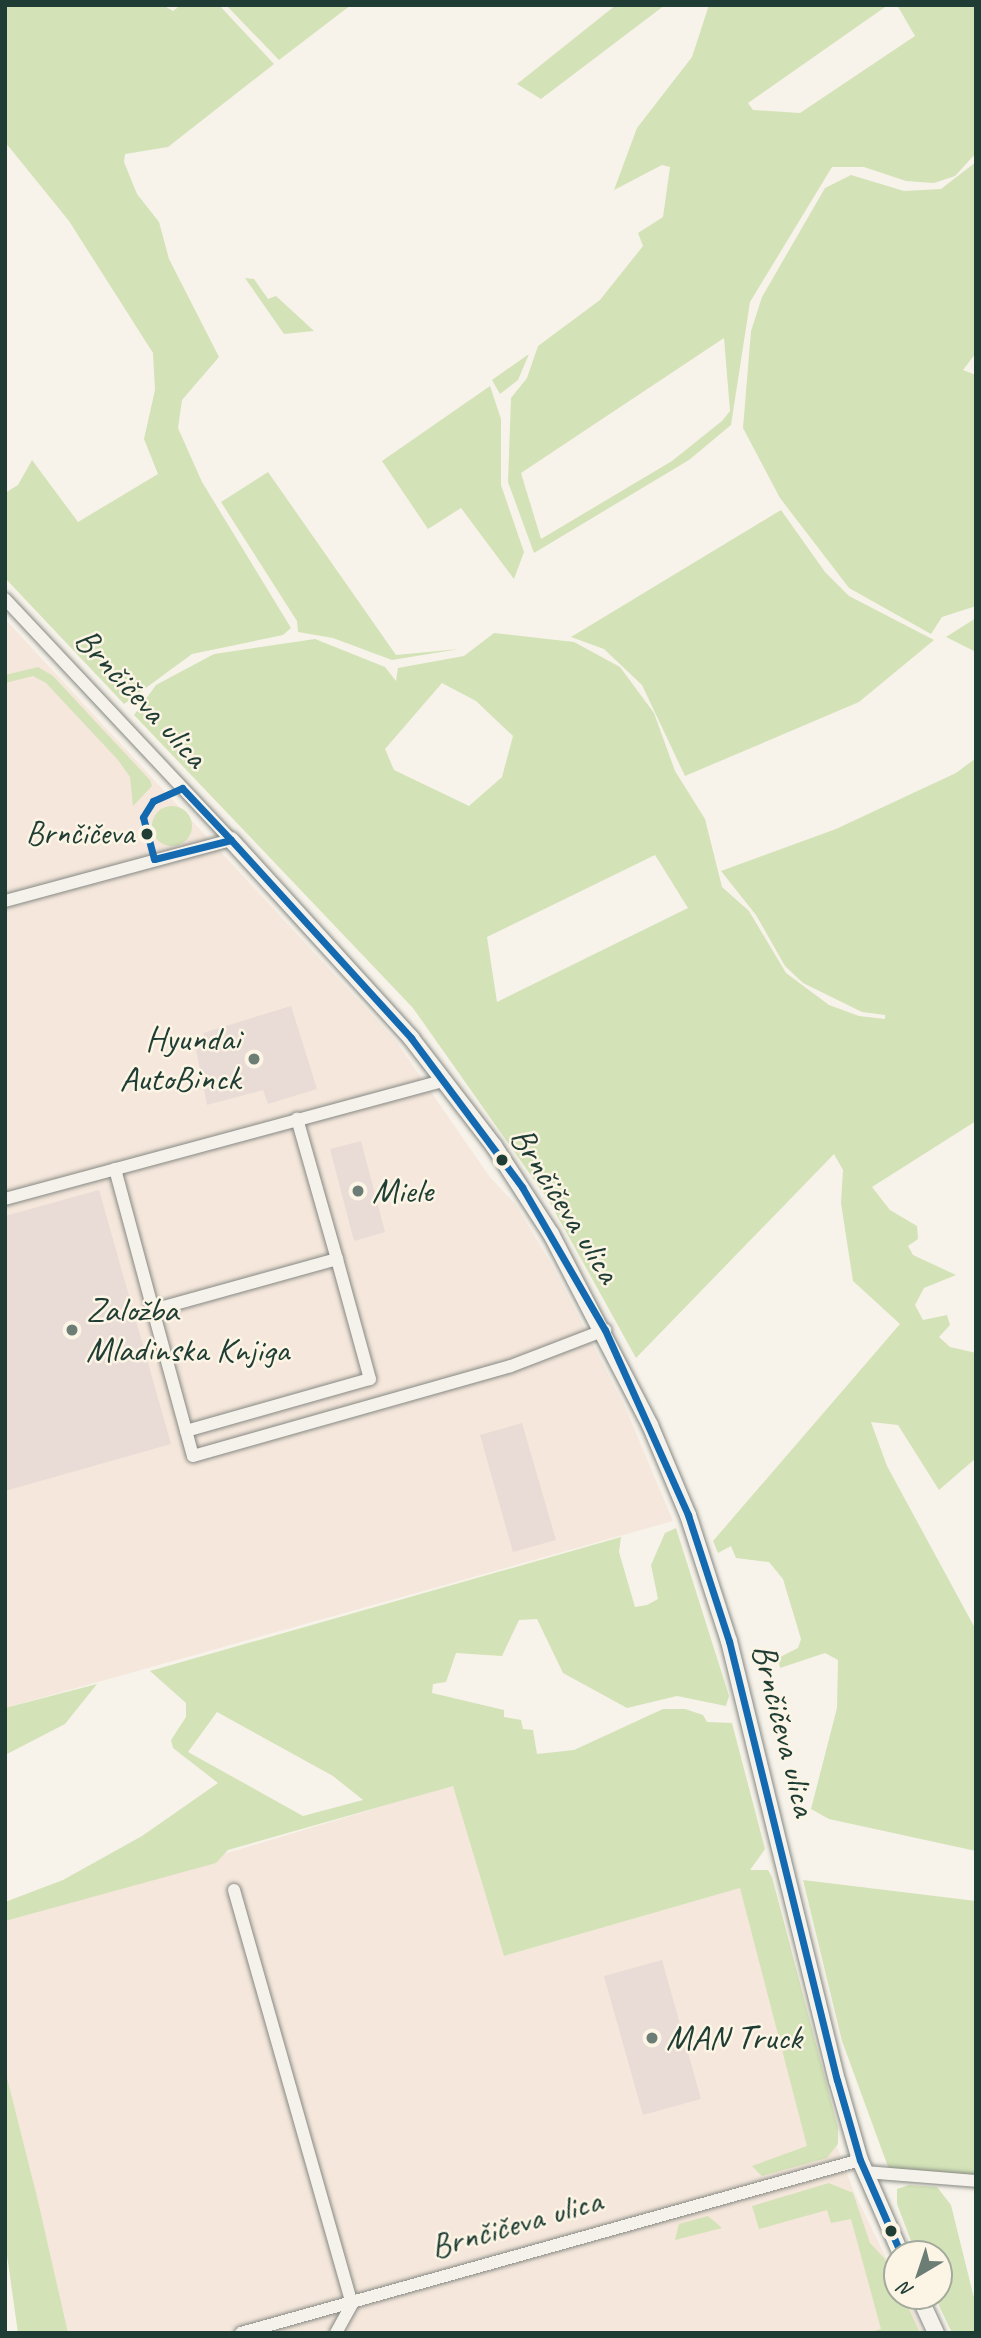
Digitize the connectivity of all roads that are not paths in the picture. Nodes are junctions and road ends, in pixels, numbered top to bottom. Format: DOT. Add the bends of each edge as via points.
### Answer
graph roads {
  1 [pos="5,599"];
  2 [pos="231,839"];
  3 [pos="5,901"];
  4 [pos="445,1080"];
  5 [pos="297,1119"];
  6 [pos="115,1169"];
  7 [pos="5,1199"];
  8 [pos="337,1259"];
  9 [pos="153,1310"];
  10 [pos="605,1330"];
  11 [pos="186,1431"];
  12 [pos="234,1890"];
  13 [pos="862,2166"];
  14 [pos="976,2181"];
  15 [pos="895,2240"];
  16 [pos="352,2304"];
  17 [pos="925,2310"];
  18 [pos="241,2333"];
  19 [pos="336,2333"];
  20 [pos="936,2333"];
  1 -- 2 [label="street, Brnčičeva ulica"];
  2 -- 3 [label="street"];
  2 -- 4 [label="street, Brnčičeva ulica"];
  4 -- 5 [label="street"];
  4 -- 10 [label="street, Brnčičeva ulica" via="522,1187"];
  5 -- 6 [label="street"];
  5 -- 8 [label="street"];
  6 -- 7 [label="street"];
  6 -- 9 [label="street"];
  8 -- 9 [label="street"];
  8 -- 11 [label="street" via="370,1378"];
  9 -- 11 [label="street"];
  10 -- 11 [label="street, Brnčičeva ulica" via="511,1366 193,1456"];
  10 -- 13 [label="street, Brnčičeva ulica" via="688,1515 729,1641"];
  12 -- 16 [label="street"];
  13 -- 14 [label="street"];
  13 -- 15 [label="street, Brnčičeva ulica"];
  13 -- 16 [label="street, Brnčičeva ulica"];
  16 -- 18 [label="street, Brnčičeva ulica"];
  16 -- 19 [label="street"];
  17 -- 20 [label="street"];
}
